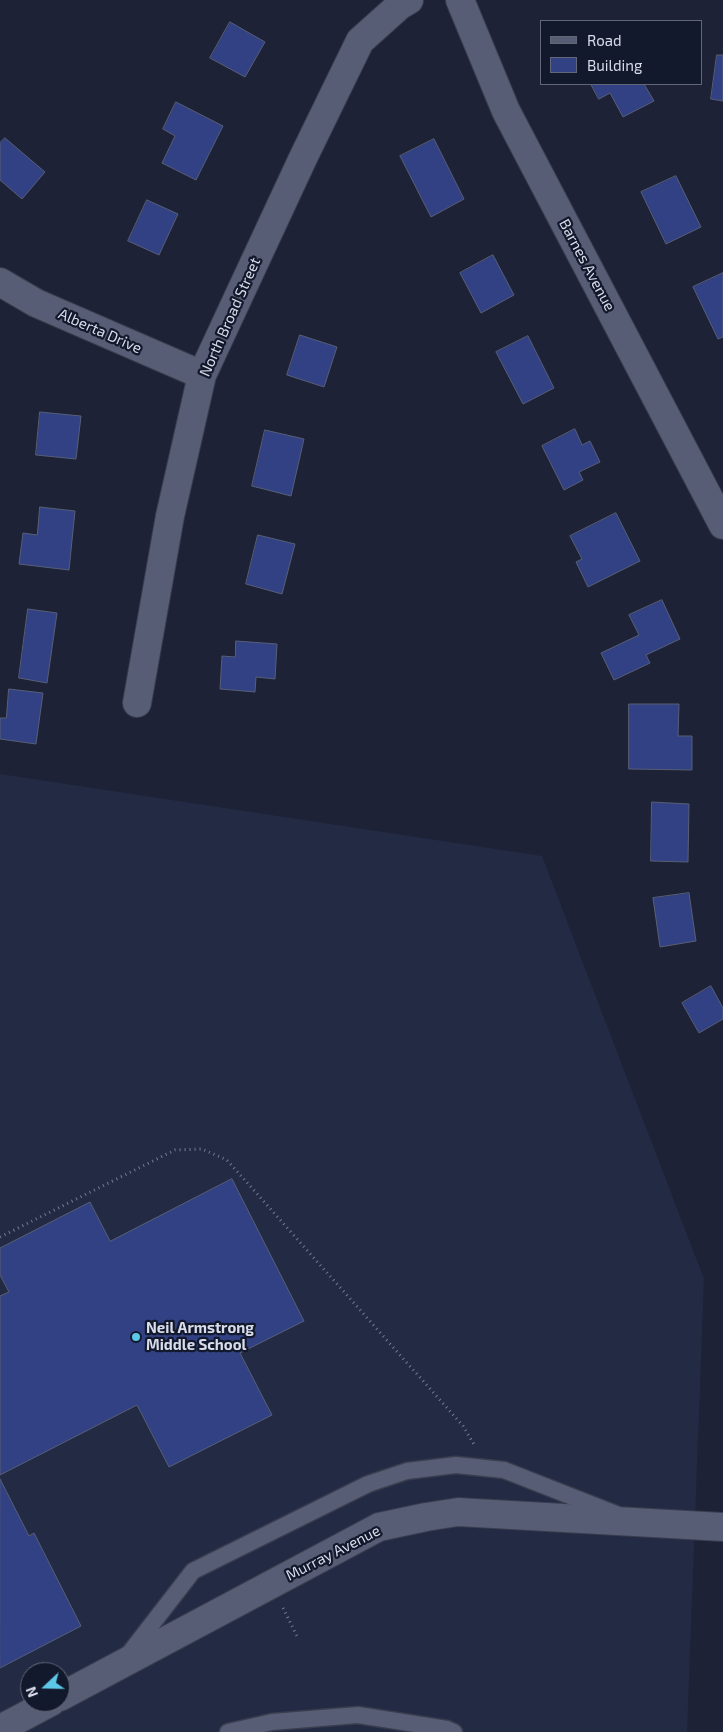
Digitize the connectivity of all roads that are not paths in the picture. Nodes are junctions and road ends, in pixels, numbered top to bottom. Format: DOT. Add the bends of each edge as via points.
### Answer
graph roads {
  1 [pos="409,0"];
  2 [pos="460,0"];
  3 [pos="0,282"];
  4 [pos="202,375"];
  5 [pos="723,525"];
  6 [pos="137,703"];
  7 [pos="637,1522"];
  8 [pos="723,1527"];
  9 [pos="120,1665"];
  10 [pos="70,1692"];
  11 [pos="32,1712"];
  12 [pos="0,1729"];
  13 [pos="228,1732"];
  14 [pos="454,1732"];
  1 -- 4 [label="street, North Broad Street" via="360,41"];
  2 -- 5 [label="street, Barnes Avenue" via="506,111"];
  3 -- 4 [label="street, Alberta Drive" via="36,303"];
  4 -- 6 [label="street, North Broad Street" via="170,516"];
  7 -- 8 [label="street, Murray Avenue"];
  7 -- 9 [label="street, Murray Avenue" via="458,1512 379,1527"];
  7 -- 9 [label="lane" via="504,1470 456,1465 408,1470 368,1484 194,1571"];
  9 -- 10 [label="street, Murray Avenue"];
  11 -- 12 [label="street"];
  13 -- 14 [label="lane" via="272,1722 358,1715"];
}
